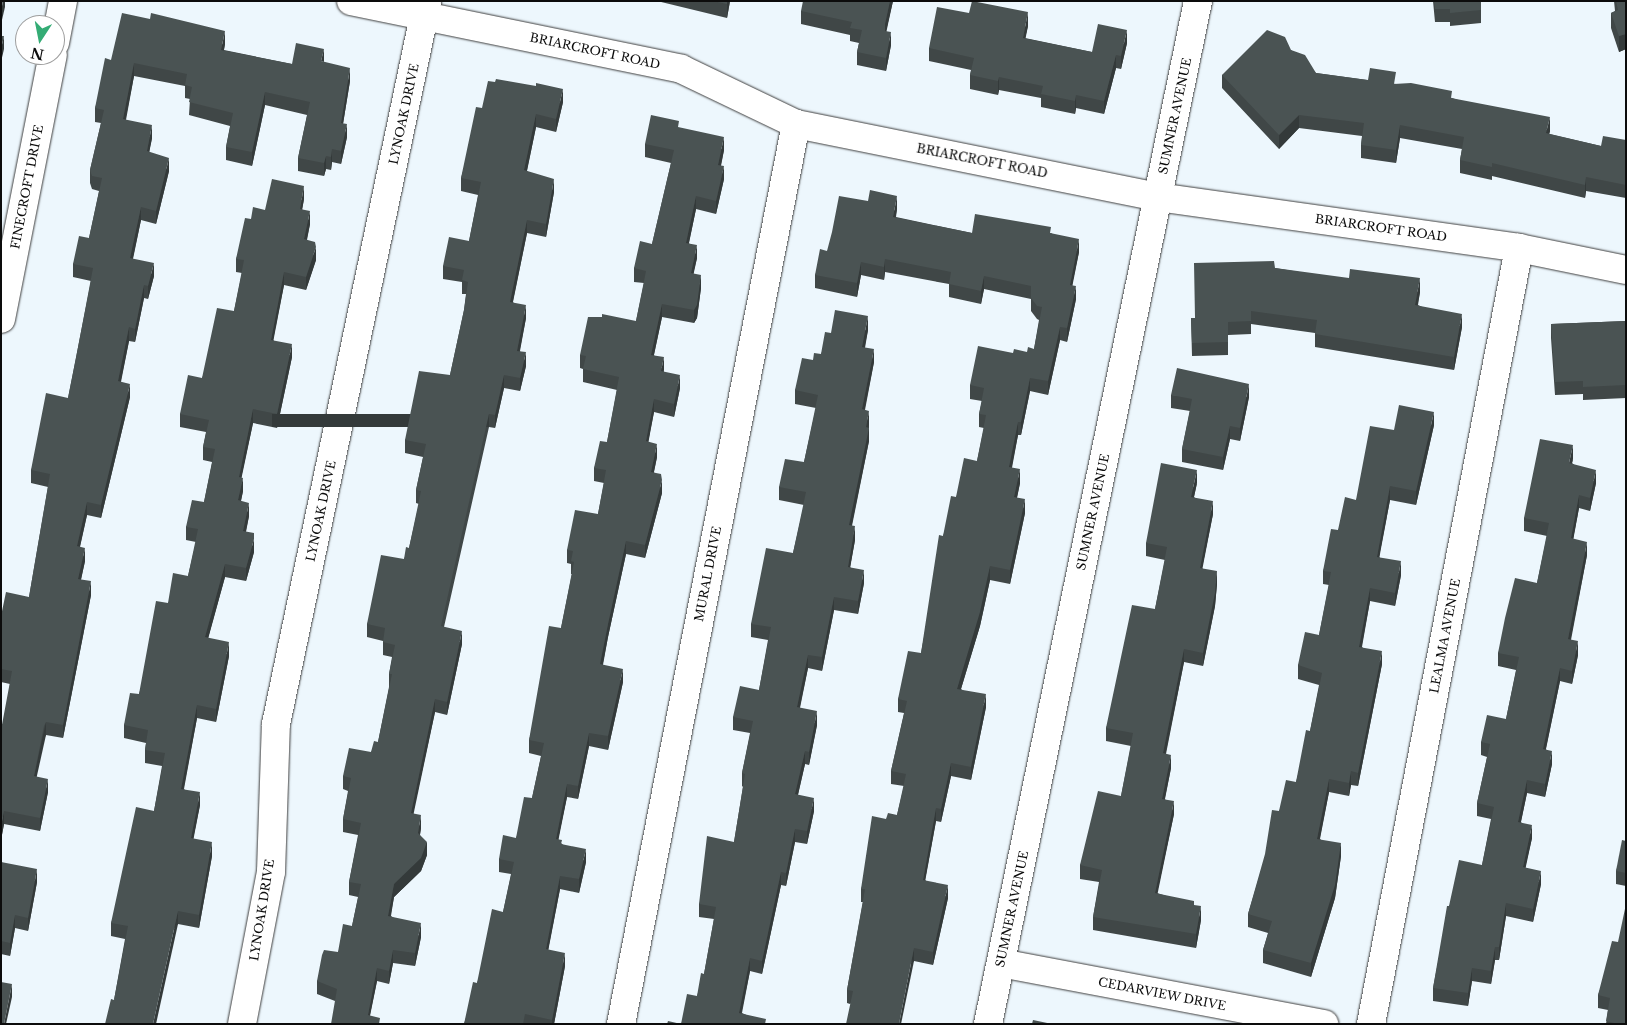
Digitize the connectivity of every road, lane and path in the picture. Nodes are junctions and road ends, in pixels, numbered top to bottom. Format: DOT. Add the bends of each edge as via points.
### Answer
graph roads {
  1 [pos="63,1"];
  2 [pos="351,1"];
  3 [pos="1198,1"];
  4 [pos="426,9"];
  5 [pos="60,15"];
  6 [pos="51,65"];
  7 [pos="796,124"];
  8 [pos="1158,197"];
  9 [pos="1519,248"];
  10 [pos="1626,270"];
  11 [pos="1,319"];
  12 [pos="1000,963"];
  13 [pos="242,1024"];
  14 [pos="621,1024"];
  15 [pos="988,1024"];
  16 [pos="1324,1024"];
  17 [pos="1371,1024"];
  1 -- 5 [label="street"];
  2 -- 4 [label="street, BRIARCROFT ROAD"];
  3 -- 8 [label="street, SUMNER AVENUE"];
  4 -- 7 [label="street, BRIARCROFT ROAD" via="681,69"];
  4 -- 13 [label="street, LYNOAK DRIVE" via="276,724 271,872"];
  6 -- 11 [label="street, FINECROFT DRIVE"];
  7 -- 8 [label="street, BRIARCROFT ROAD"];
  7 -- 14 [label="street, MURAL DRIVE"];
  8 -- 9 [label="street, BRIARCROFT ROAD"];
  8 -- 12 [label="street, SUMNER AVENUE"];
  9 -- 10 [label="street, BRIARCROFT ROAD"];
  9 -- 17 [label="street, LEALMA AVENUE"];
  12 -- 15 [label="street, SUMNER AVENUE"];
  12 -- 16 [label="street, CEDARVIEW DRIVE"];
}
